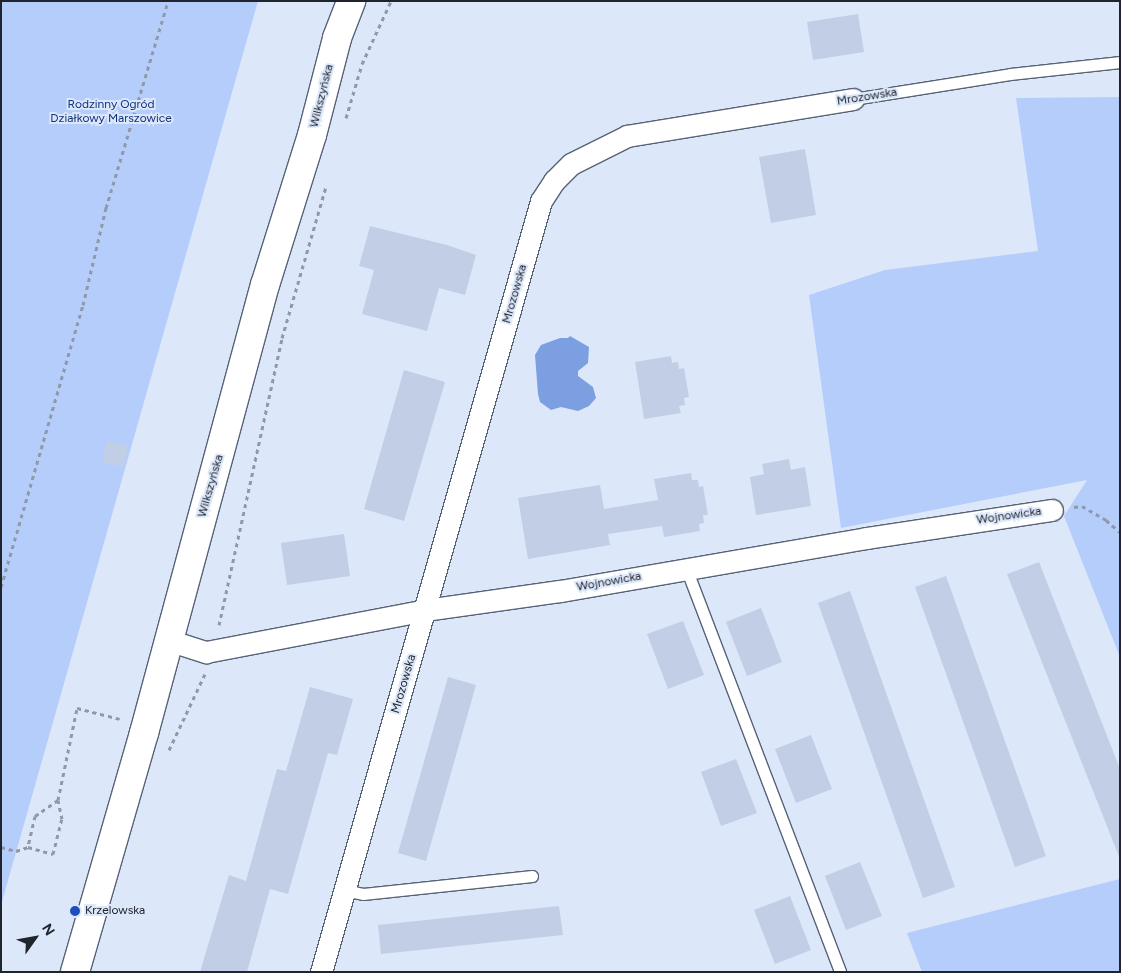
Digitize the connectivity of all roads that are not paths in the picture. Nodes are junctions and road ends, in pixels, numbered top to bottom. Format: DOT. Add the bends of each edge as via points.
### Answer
graph roads {
  1 [pos="351,1"];
  2 [pos="1120,62"];
  3 [pos="853,99"];
  4 [pos="1052,510"];
  5 [pos="686,568"];
  6 [pos="426,610"];
  7 [pos="168,640"];
  8 [pos="532,876"];
  9 [pos="344,890"];
  10 [pos="75,972"];
  11 [pos="321,972"];
  12 [pos="840,972"];
  1 -- 7 [label="street, Wilkszyńska" via="337,38 312,135 265,285"];
  2 -- 3 [label="lane, Mrozowska" via="1010,74"];
  3 -- 6 [label="street, Mrozowska" via="627,136 571,164 554,181 541,201"];
  4 -- 5 [label="street, Wojnowicka"];
  5 -- 6 [label="street, Wojnowicka" via="560,591"];
  5 -- 12 [label="lane"];
  6 -- 7 [label="street, Wojnowicka" via="206,652"];
  6 -- 9 [label="street, Mrozowska"];
  7 -- 10 [label="street, Wilkszyńska"];
  8 -- 9 [label="lane" via="363,894"];
  9 -- 11 [label="street, Mrozowska"];
}
